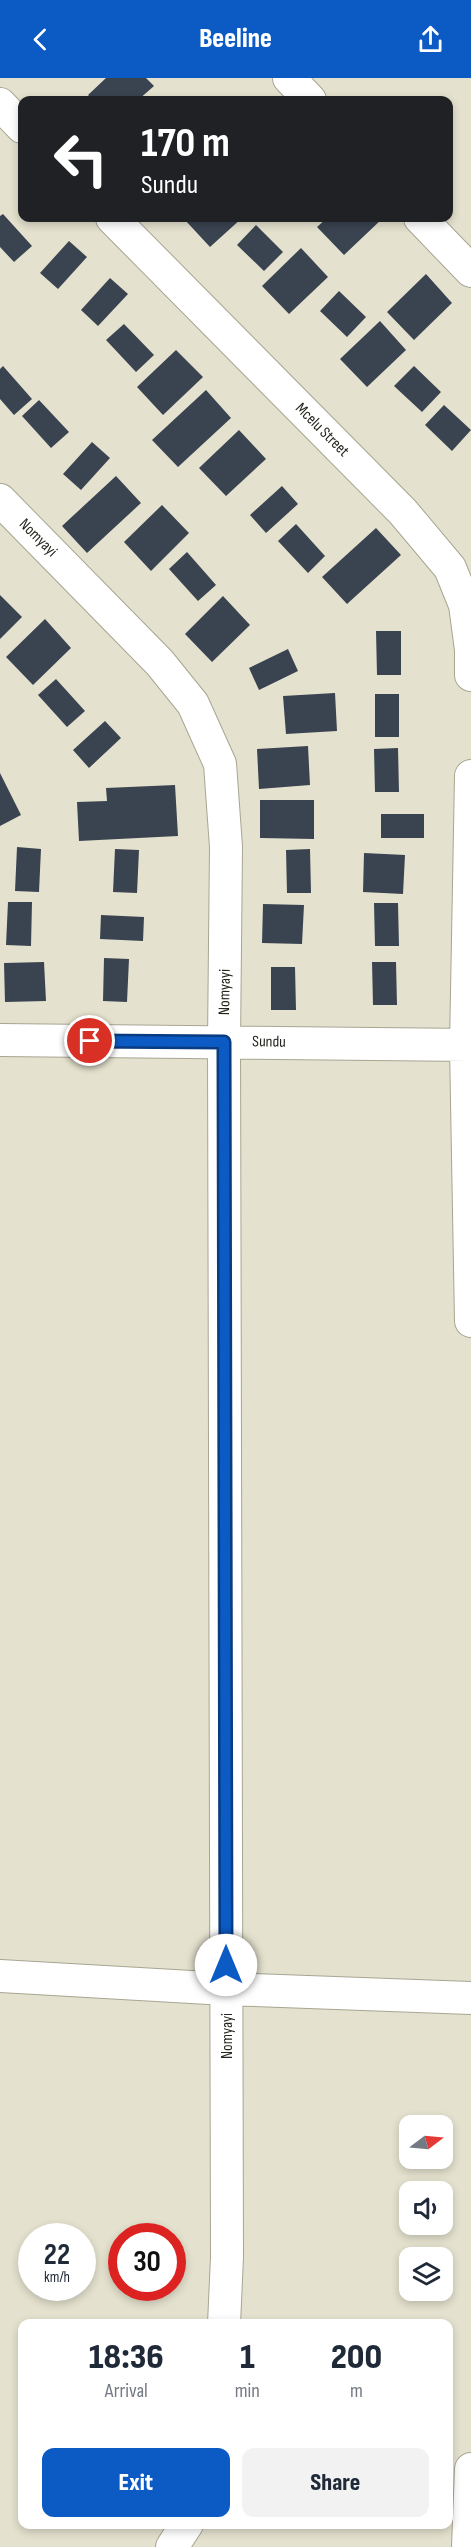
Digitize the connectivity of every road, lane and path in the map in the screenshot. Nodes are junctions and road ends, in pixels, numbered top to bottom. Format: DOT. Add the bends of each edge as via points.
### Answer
graph roads {
  1 [pos="289,78"];
  2 [pos="306,96"];
  3 [pos="0,104"];
  4 [pos="18,123"];
  5 [pos="116,222"];
  6 [pos="425,222"];
  7 [pos="468,260"];
  8 [pos="0,500"];
  9 [pos="471,675"];
  10 [pos="471,776"];
  11 [pos="0,1040"];
  12 [pos="224,1042"];
  13 [pos="469,1046"];
  14 [pos="471,1321"];
  15 [pos="0,1976"];
  16 [pos="226,1989"];
  17 [pos="471,1998"];
  18 [pos="224,2319"];
  19 [pos="471,2469"];
  20 [pos="183,2529"];
  21 [pos="172,2547"];
  22 [pos="468,2547"];
  1 -- 2 [label="street"];
  3 -- 4 [label="street"];
  5 -- 9 [label="street, Mcelu Street" via="402,512 450,568 465,605"];
  6 -- 7 [label="street"];
  8 -- 12 [label="street, Nomyayi" via="160,663 193,704 220,764 226,847"];
  10 -- 13 [label="street"];
  11 -- 12 [label="street, Sundu"];
  12 -- 13 [label="street, Sundu"];
  12 -- 16 [label="street, Nomyayi"];
  13 -- 14 [label="street"];
  15 -- 16 [label="street"];
  16 -- 17 [label="street"];
  16 -- 18 [label="street, Nomyayi"];
  19 -- 22 [label="street"];
  20 -- 21 [label="street"];
}
